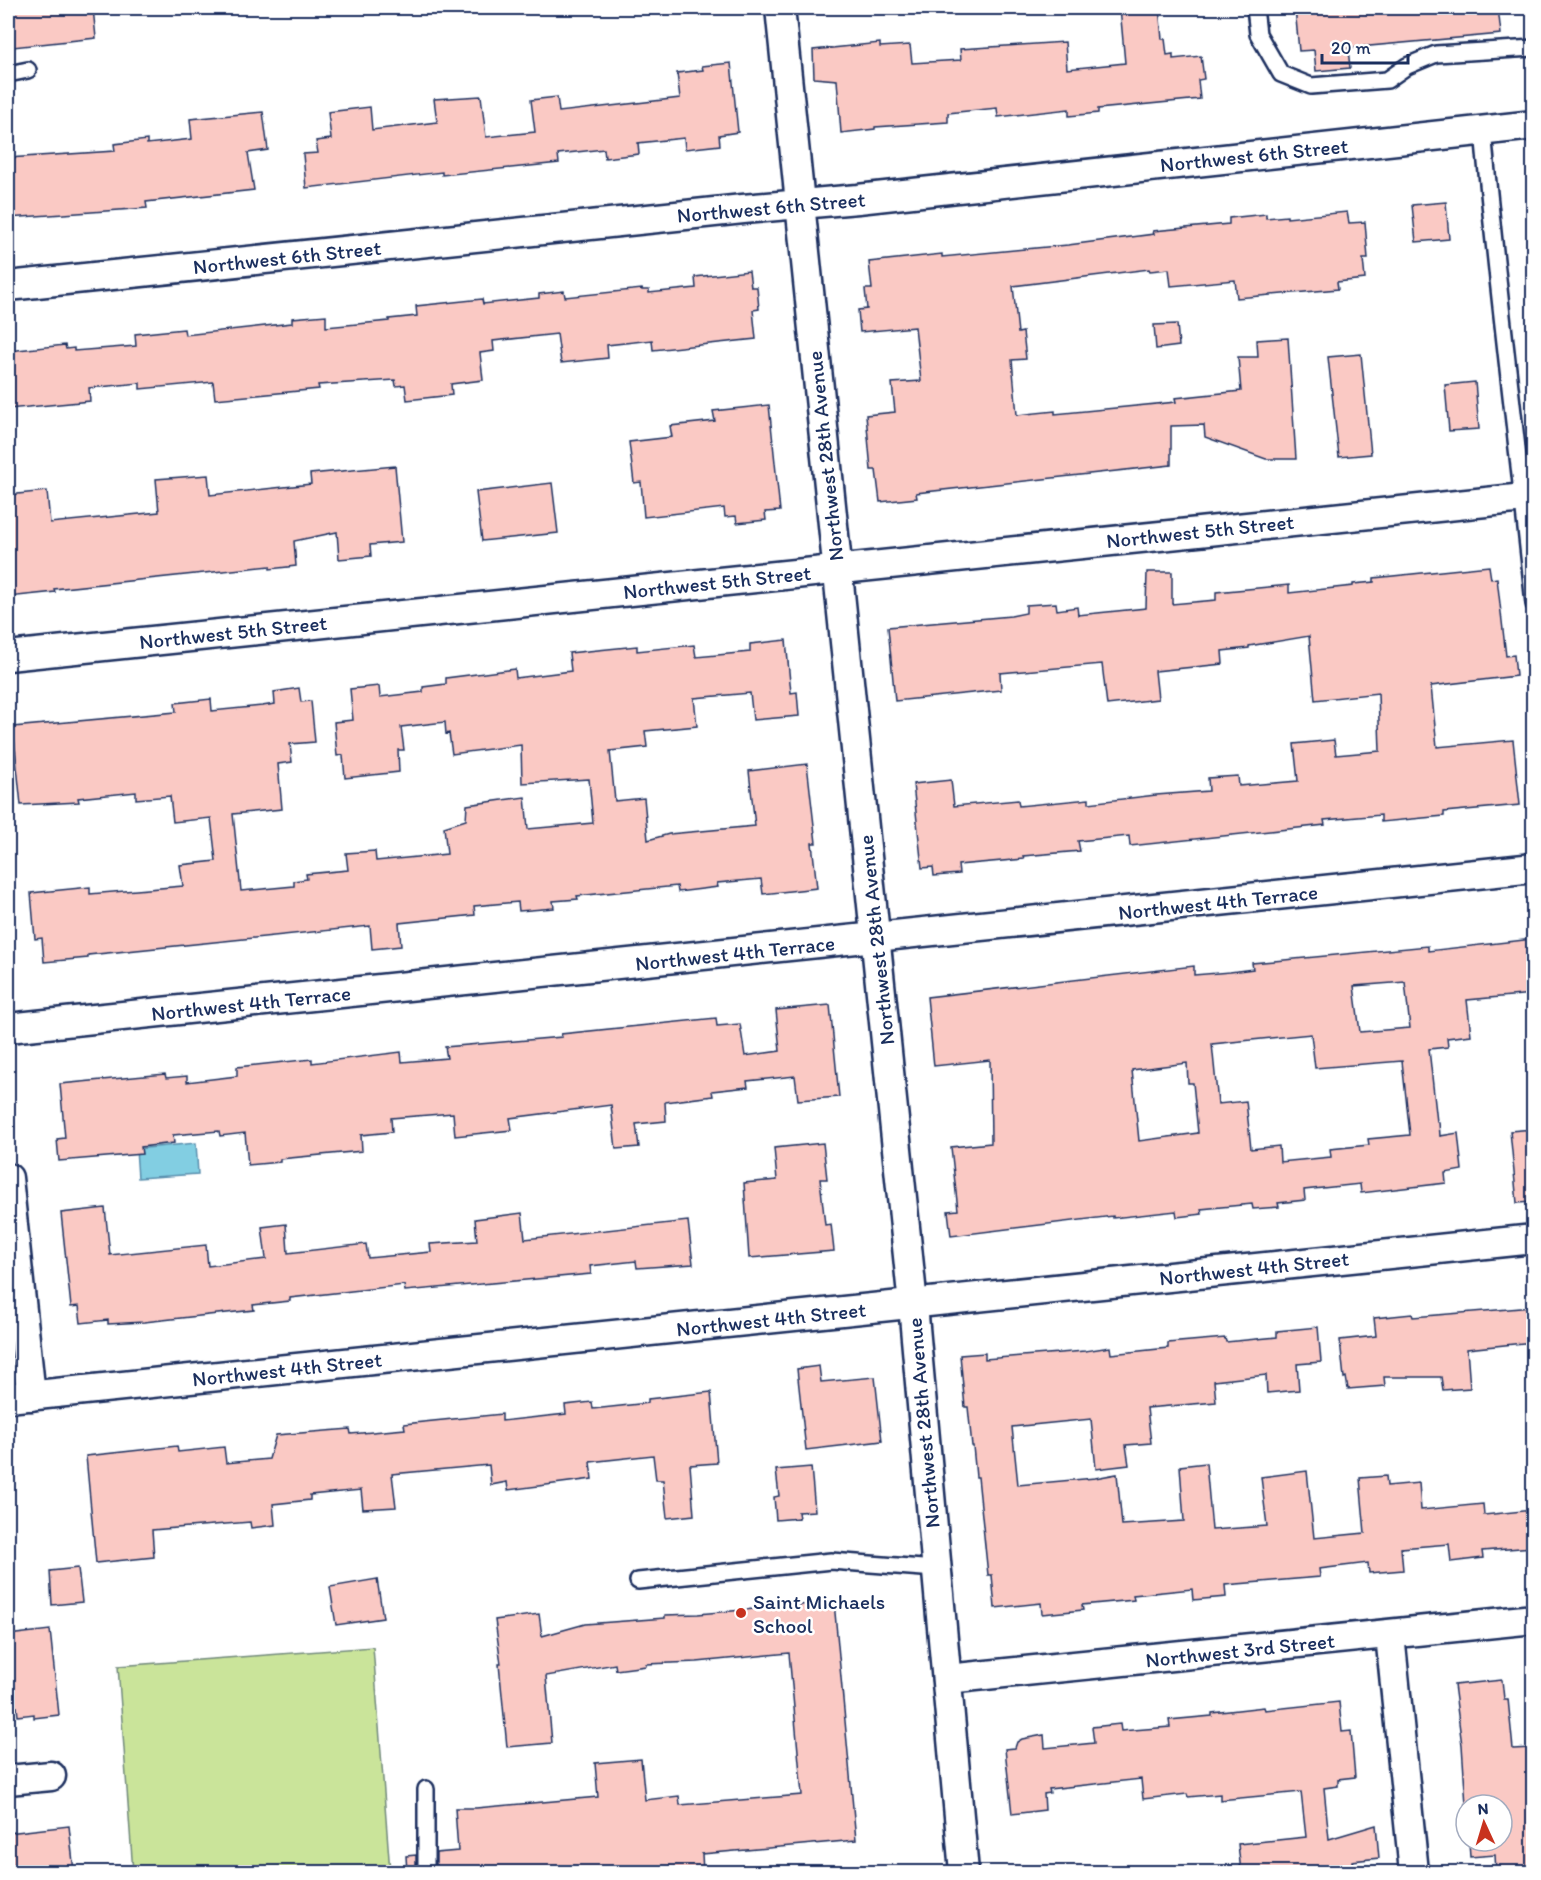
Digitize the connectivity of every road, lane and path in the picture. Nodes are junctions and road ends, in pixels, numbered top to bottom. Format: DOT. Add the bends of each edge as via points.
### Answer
graph roads {
  1 [pos="780,8"];
  2 [pos="1255,8"];
  3 [pos="1533,48"];
  4 [pos="28,70"];
  5 [pos="8,74"];
  6 [pos="1533,125"];
  7 [pos="1483,130"];
  8 [pos="801,204"];
  9 [pos="8,286"];
  10 [pos="1528,497"];
  11 [pos="836,569"];
  12 [pos="1533,604"];
  13 [pos="8,656"];
  14 [pos="1533,868"];
  15 [pos="876,938"];
  16 [pos="8,1028"];
  17 [pos="8,1178"];
  18 [pos="1533,1239"];
  19 [pos="913,1305"];
  20 [pos="19,1397"];
  21 [pos="936,1569"];
  22 [pos="638,1581"];
  23 [pos="1533,1619"];
  24 [pos="1390,1635"];
  25 [pos="947,1679"];
  26 [pos="51,1776"];
  27 [pos="8,1780"];
  28 [pos="426,1789"];
  29 [pos="426,1872"];
  30 [pos="964,1872"];
  31 [pos="1414,1872"];
  1 -- 8 [label="street, Northwest 28th Avenue"];
  2 -- 3 [label="lane" via="1258,34 1281,74 1311,87 1387,80 1436,54"];
  4 -- 5 [label="lane"];
  6 -- 7 [label="street, Northwest 6th Street"];
  7 -- 8 [label="street, Northwest 6th Street"];
  7 -- 10 [label="lane" via="1509,386"];
  8 -- 9 [label="street, Northwest 6th Street"];
  8 -- 11 [label="street, Northwest 28th Avenue"];
  10 -- 11 [label="street, Northwest 5th Street"];
  10 -- 12 [label="lane"];
  11 -- 13 [label="street, Northwest 5th Street"];
  11 -- 15 [label="street, Northwest 28th Avenue"];
  14 -- 15 [label="street, Northwest 4th Terrace"];
  15 -- 16 [label="street, Northwest 4th Terrace"];
  15 -- 19 [label="street, Northwest 28th Avenue"];
  17 -- 20 [label="street"];
  18 -- 19 [label="street, Northwest 4th Street"];
  19 -- 20 [label="street, Northwest 4th Street"];
  19 -- 21 [label="street, Northwest 28th Avenue"];
  21 -- 22 [label="lane" via="831,1561"];
  21 -- 25 [label="street, Northwest 28th Avenue"];
  23 -- 24 [label="street, Northwest 3rd Street"];
  24 -- 25 [label="street, Northwest 3rd Street"];
  24 -- 31 [label="street"];
  25 -- 30 [label="street, Northwest 28th Avenue"];
  26 -- 27 [label="street"];
  28 -- 29 [label="lane"];
}
